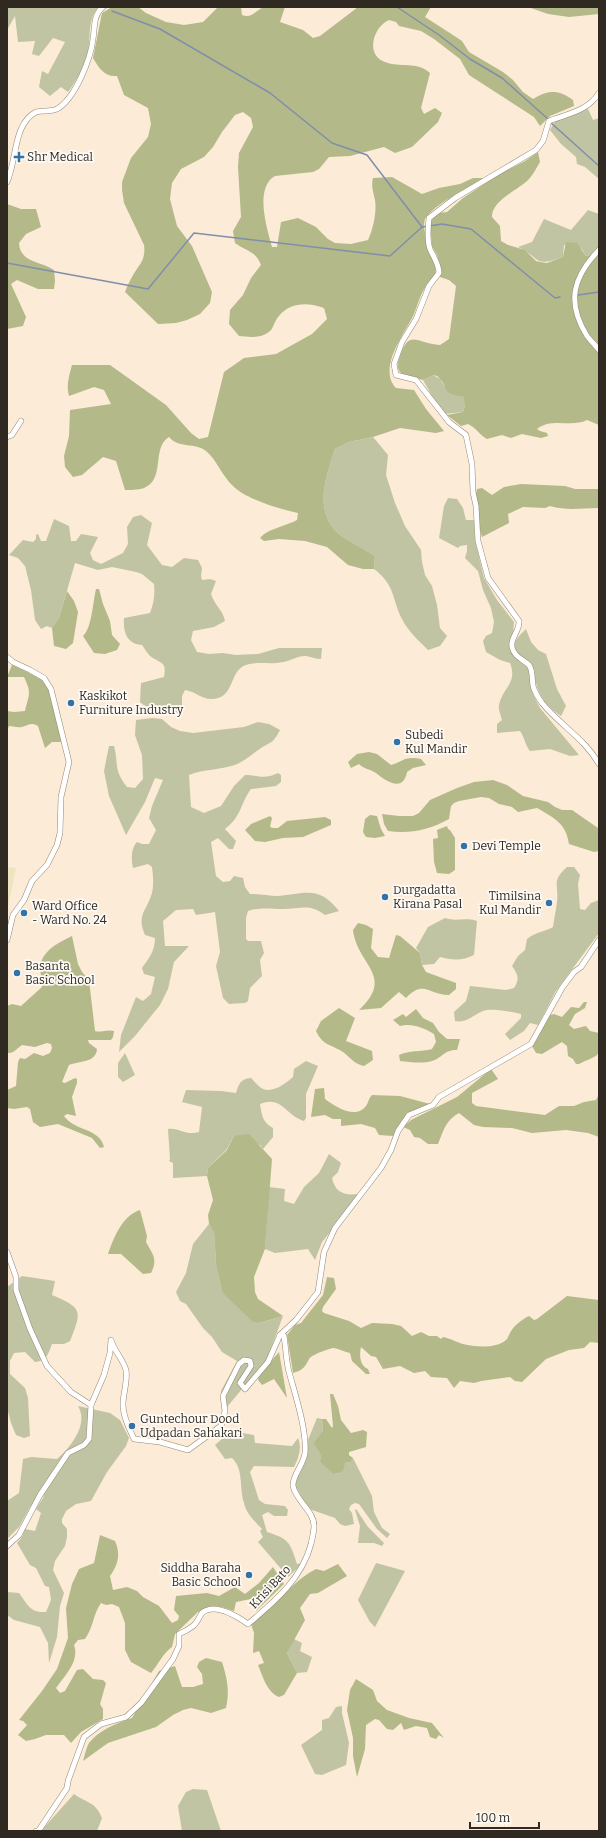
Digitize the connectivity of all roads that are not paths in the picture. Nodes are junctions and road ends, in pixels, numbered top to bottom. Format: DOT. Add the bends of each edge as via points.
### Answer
graph roads {
  1 [pos="103,7"];
  2 [pos="599,93"];
  3 [pos="7,182"];
  4 [pos="599,250"];
  5 [pos="599,350"];
  6 [pos="21,421"];
  7 [pos="7,437"];
  8 [pos="7,657"];
  9 [pos="599,764"];
  10 [pos="7,940"];
  11 [pos="599,940"];
  12 [pos="7,1252"];
  13 [pos="280,1335"];
  14 [pos="91,1405"];
  15 [pos="7,1546"];
  16 [pos="36,1831"];
  1 -- 3 [label="street" via="96,16 90,58 75,88 60,107 36,112 24,123 17,137 15,158"];
  2 -- 9 [label="street" via="594,102 587,107 549,120 543,140 536,150 455,198 429,218 429,246 439,273 429,286 416,319 402,342 394,368 396,375 416,380 449,422 466,435 472,464 478,541 488,578 519,621 520,627 512,647 516,655 529,666 534,689 542,702 563,726 593,753"];
  4 -- 5 [label="street" via="580,274 574,291 575,304 584,330"];
  6 -- 7 [label="street"];
  8 -- 10 [label="street" via="44,678 51,689 69,762 60,804 60,833 57,845 47,865 32,881 24,900 13,915"];
  11 -- 13 [label="street" via="581,967 562,988 531,1044 439,1097 434,1105 409,1115 398,1131 381,1168 335,1228 324,1252 318,1292 296,1320"];
  12 -- 14 [label="street" via="16,1277 16,1290 47,1366 71,1392"];
  13 -- 14 [label="street" via="268,1362 245,1389 240,1383 251,1366 250,1361 244,1360 239,1364 223,1396 225,1411 221,1426 188,1450 160,1442 134,1439 127,1424 123,1405 126,1371 113,1349 111,1340 104,1375"];
  13 -- 16 [label="street, Krisi Bato" via="284,1336 304,1437 305,1452 293,1486 314,1526 307,1559 289,1586 248,1624 234,1615 220,1610 210,1610 203,1612 193,1626 179,1634 179,1646 173,1659 141,1703 126,1717 101,1724 84,1737 67,1788"];
  14 -- 15 [label="street" via="89,1439 84,1445 68,1453 40,1495 19,1535"];
}
